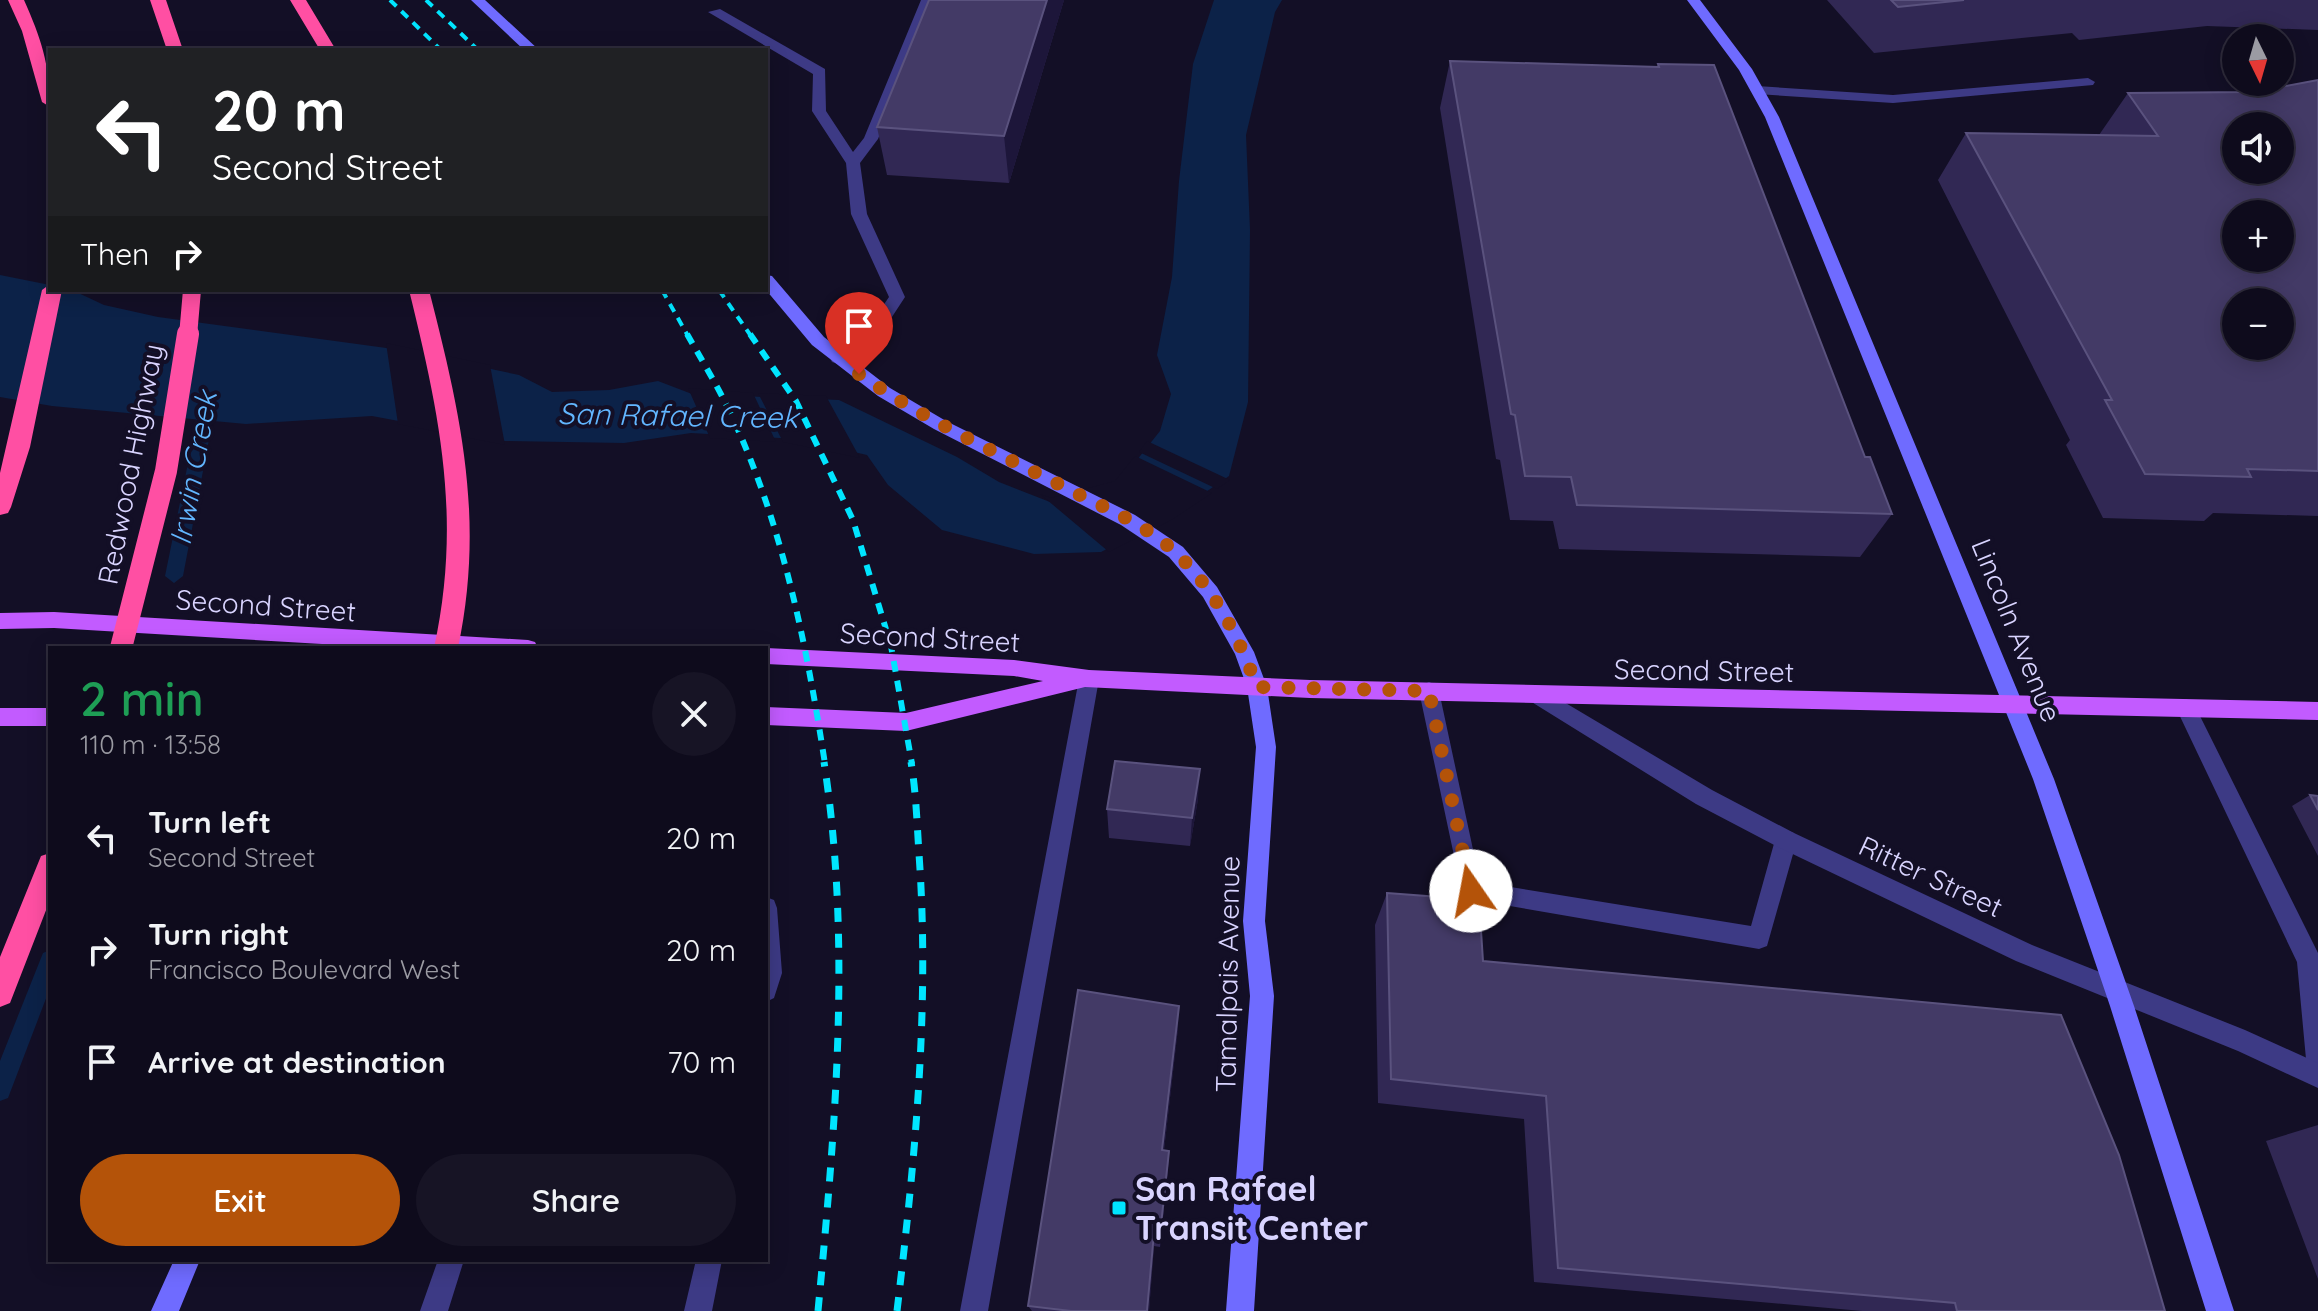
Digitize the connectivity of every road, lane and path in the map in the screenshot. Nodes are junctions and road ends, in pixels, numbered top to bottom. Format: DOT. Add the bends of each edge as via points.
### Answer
graph roads {
  1 [pos="16,0"];
  2 [pos="158,0"];
  3 [pos="298,0"];
  4 [pos="477,0"];
  5 [pos="927,0"];
  6 [pos="1693,0"];
  7 [pos="715,12"];
  8 [pos="174,48"];
  9 [pos="327,48"];
  10 [pos="530,48"];
  11 [pos="2088,82"];
  12 [pos="1757,90"];
  13 [pos="48,95"];
  14 [pos="853,163"];
  15 [pos="768,282"];
  16 [pos="52,292"];
  17 [pos="192,292"];
  18 [pos="419,292"];
  19 [pos="838,358"];
  20 [pos="0,507"];
  21 [pos="0,621"];
  22 [pos="122,646"];
  23 [pos="431,646"];
  24 [pos="446,646"];
  25 [pos="768,656"];
  26 [pos="1089,679"];
  27 [pos="1257,687"];
  28 [pos="1429,691"];
  29 [pos="1537,695"];
  30 [pos="2015,704"];
  31 [pos="2186,708"];
  32 [pos="2318,711"];
  33 [pos="768,716"];
  34 [pos="0,717"];
  35 [pos="48,717"];
  36 [pos="1786,840"];
  37 [pos="48,870"];
  38 [pos="768,940"];
  39 [pos="2314,962"];
  40 [pos="768,982"];
  41 [pos="0,993"];
  42 [pos="2119,994"];
  43 [pos="2318,1059"];
  44 [pos="2318,1076"];
  45 [pos="186,1262"];
  46 [pos="450,1262"];
  47 [pos="709,1262"];
  48 [pos="165,1311"];
  49 [pos="434,1311"];
  50 [pos="698,1311"];
  51 [pos="974,1311"];
  52 [pos="1240,1311"];
  53 [pos="2220,1311"];
  1 -- 13 [label="highway"];
  2 -- 8 [label="highway"];
  3 -- 9 [label="highway"];
  4 -- 10 [label="street"];
  5 -- 14 [label="street" via="871,139"];
  6 -- 12 [label="street, Lincoln Avenue"];
  7 -- 14 [label="street" via="820,72 819,111"];
  11 -- 12 [label="street" via="1893,99"];
  12 -- 30 [label="street, Lincoln Avenue" via="1785,146"];
  14 -- 19 [label="street" via="859,214 897,297 867,342"];
  15 -- 19 [label="street, Tamalpais Avenue"];
  16 -- 20 [label="highway" via="19,447"];
  17 -- 22 [label="highway, Redwood Highway, bridge" via="164,478 142,582"];
  18 -- 24 [label="highway" via="455,461 462,541"];
  19 -- 27 [label="street, Tamalpais Avenue" via="910,408 1137,525 1176,552 1210,592"];
  21 -- 23 [label="main road, Second Street" via="54,620"];
  25 -- 26 [label="main road, Second Street" via="1014,668"];
  26 -- 27 [label="main road, Second Street"];
  26 -- 33 [label="main road, Second Street" via="906,722"];
  26 -- 51 [label="street"];
  27 -- 28 [label="main road, Second Street"];
  27 -- 52 [label="street, Tamalpais Avenue" via="1266,747 1254,921 1262,996"];
  28 -- 29 [label="main road, Second Street"];
  28 -- 36 [label="street" via="1471,891 1759,938"];
  29 -- 30 [label="main road, Second Street"];
  29 -- 36 [label="street, Ritter Street" via="1704,797"];
  30 -- 31 [label="main road, Second Street"];
  30 -- 42 [label="street, Lincoln Avenue"];
  31 -- 32 [label="main road, Second Street"];
  31 -- 39 [label="street"];
  34 -- 35 [label="main road"];
  36 -- 42 [label="street, Ritter Street"];
  37 -- 41 [label="highway"];
  38 -- 40 [label="street"];
  39 -- 43 [label="street"];
  42 -- 44 [label="street, Ritter Street"];
  42 -- 53 [label="street, Lincoln Avenue"];
  45 -- 48 [label="street"];
  46 -- 49 [label="street"];
  47 -- 50 [label="street"];
}
